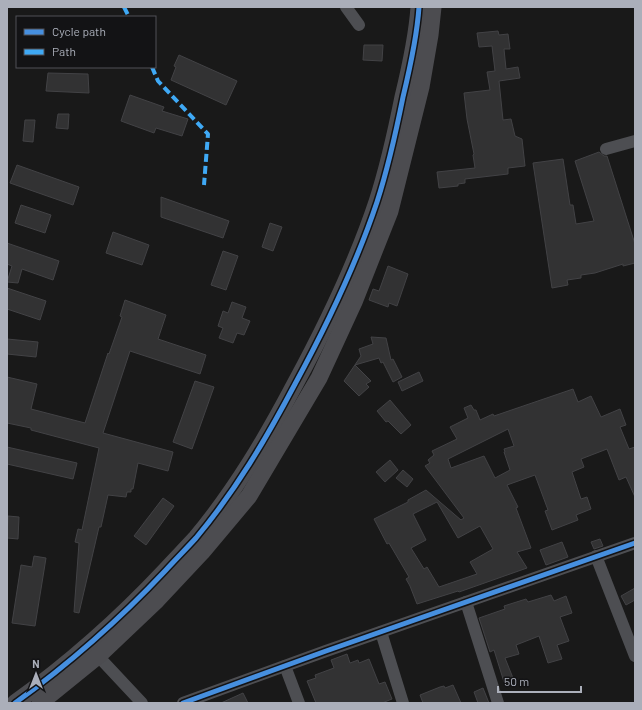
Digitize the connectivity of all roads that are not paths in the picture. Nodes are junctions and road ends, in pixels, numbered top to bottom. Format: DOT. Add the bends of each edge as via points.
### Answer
graph roads {
  1 [pos="346,7"];
  2 [pos="354,7"];
  3 [pos="419,7"];
  4 [pos="433,7"];
  5 [pos="635,141"];
  6 [pos="606,149"];
  7 [pos="635,542"];
  8 [pos="596,556"];
  9 [pos="466,602"];
  10 [pos="380,632"];
  11 [pos="98,656"];
  12 [pos="635,656"];
  13 [pos="285,666"];
  14 [pos="139,702"];
  15 [pos="15,703"];
  16 [pos="40,703"];
  17 [pos="183,703"];
  18 [pos="299,703"];
  19 [pos="403,703"];
  20 [pos="498,703"];
  1 -- 2 [label="street" via="359,24"];
  3 -- 15 [label="street" via="409,72 377,201 347,280 320,339 281,411 243,476 195,538 117,619 48,679"];
  4 -- 11 [label="street" via="421,87 390,211 354,302 319,378 249,496 157,600"];
  5 -- 6 [label="street"];
  7 -- 8 [label="street"];
  8 -- 9 [label="street"];
  8 -- 12 [label="street"];
  9 -- 10 [label="street"];
  9 -- 20 [label="street"];
  10 -- 13 [label="street"];
  10 -- 19 [label="street"];
  11 -- 14 [label="street"];
  11 -- 16 [label="street"];
  13 -- 17 [label="street"];
  13 -- 18 [label="street"];
}
